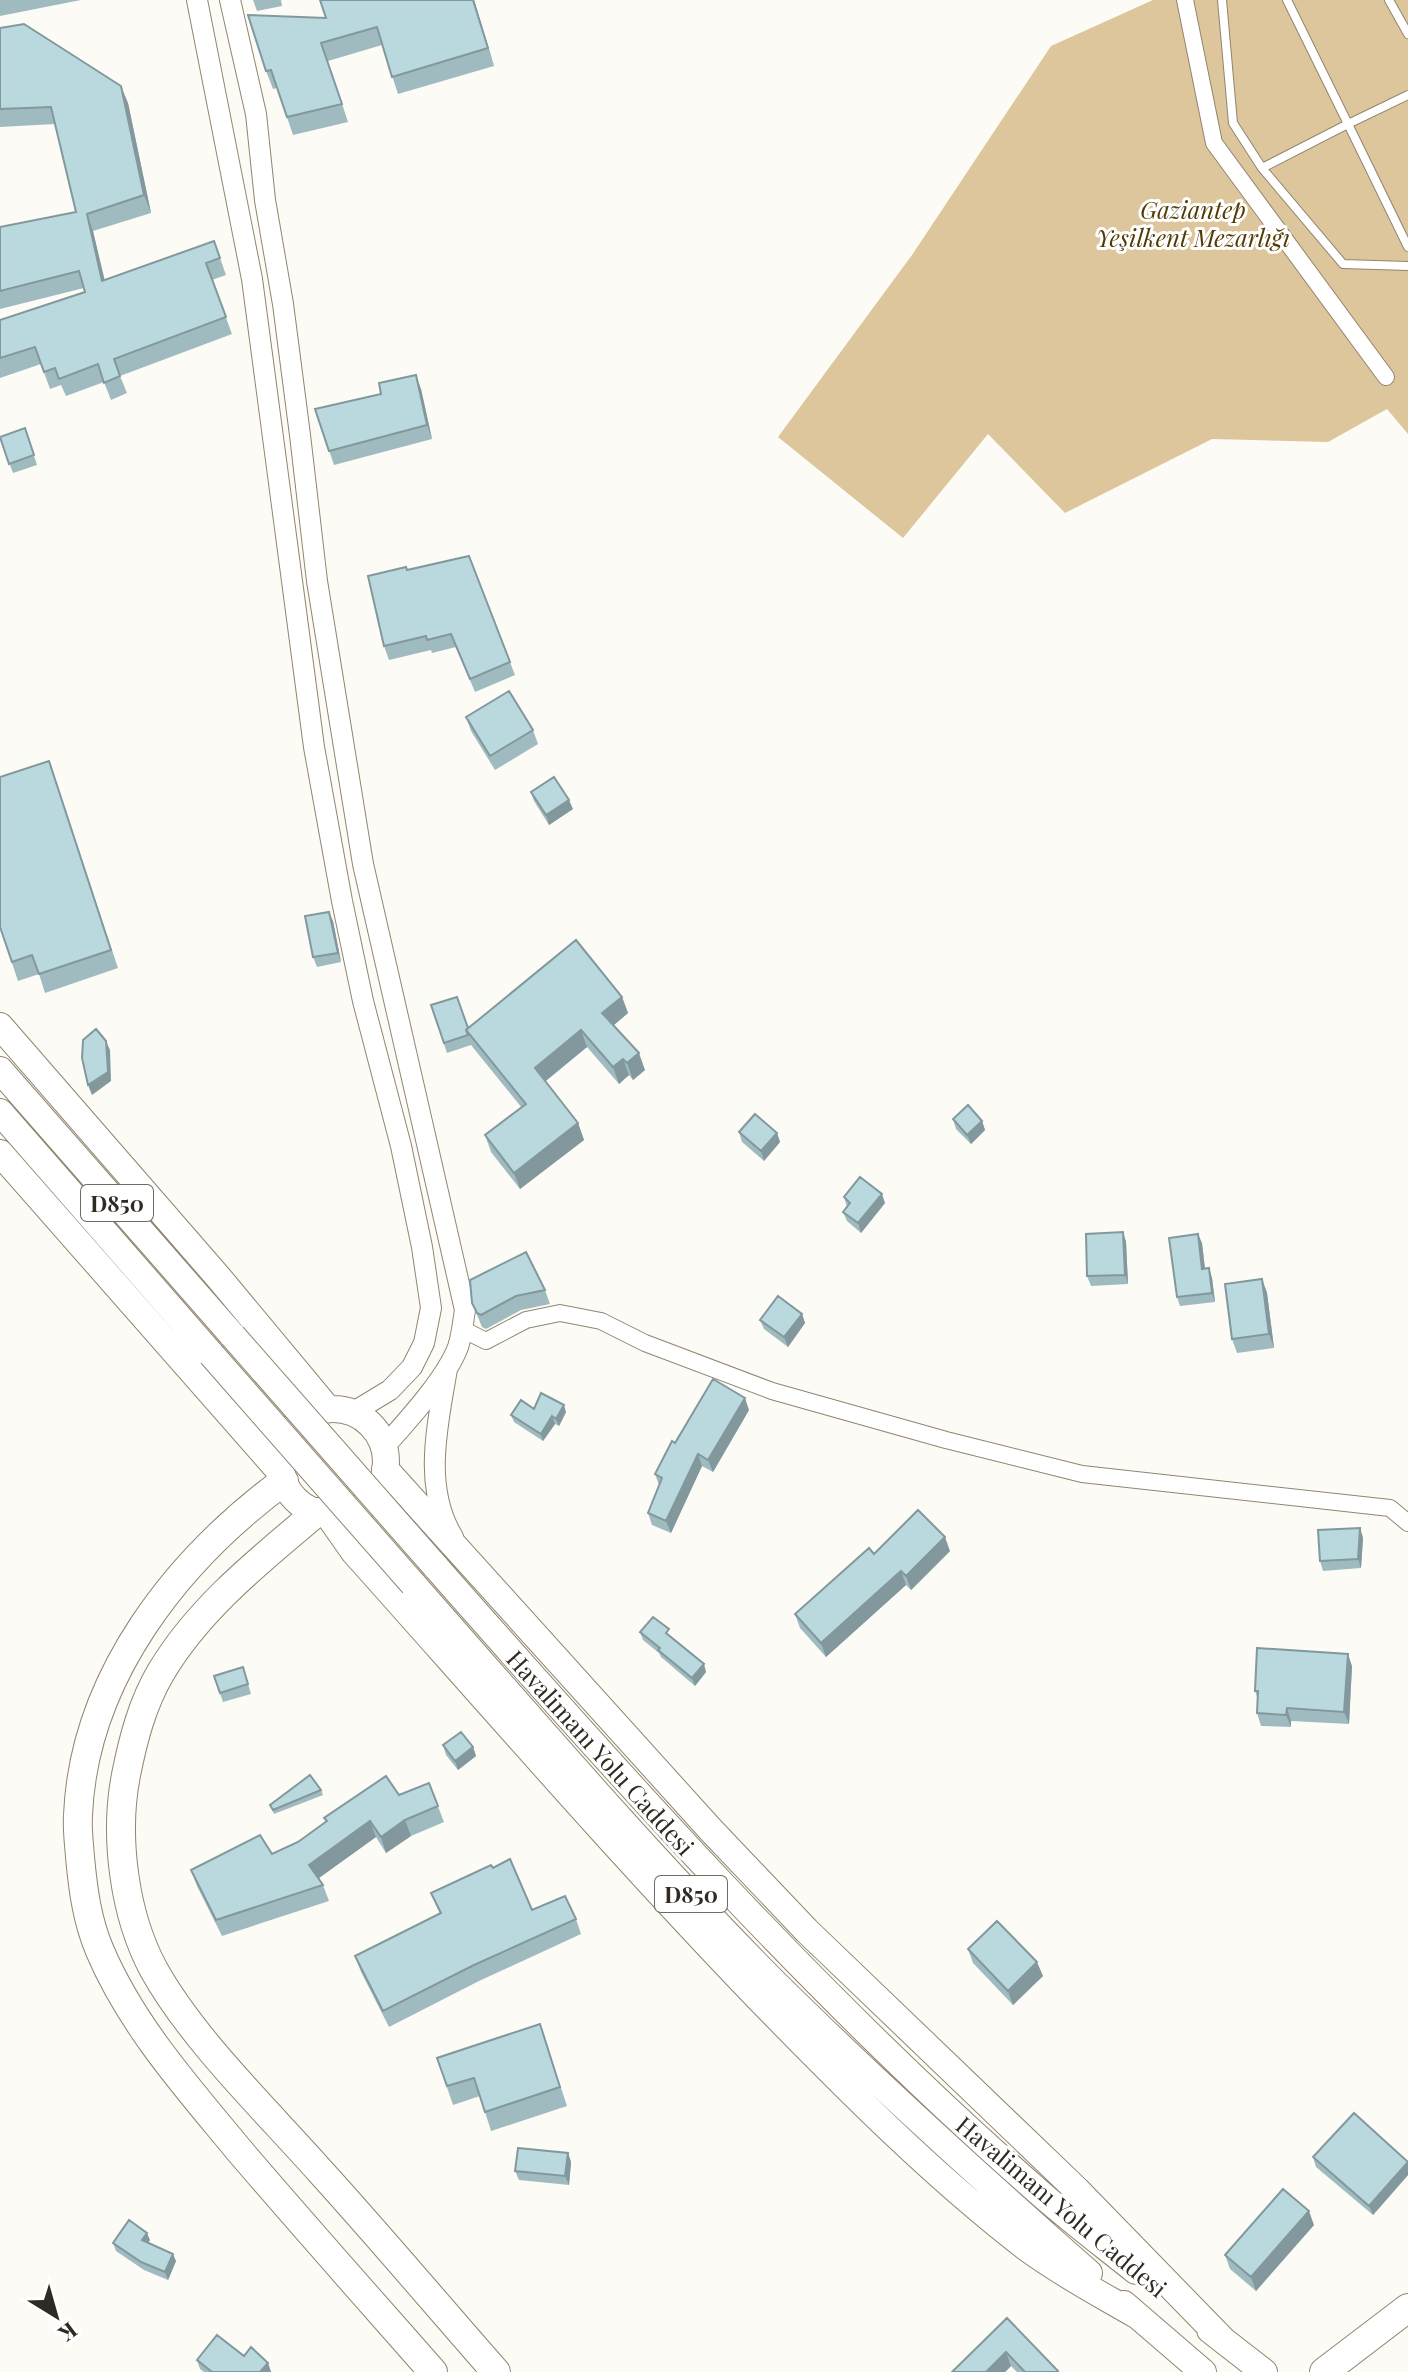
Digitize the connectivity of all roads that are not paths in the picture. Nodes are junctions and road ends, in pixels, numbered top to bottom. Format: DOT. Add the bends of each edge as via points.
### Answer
graph roads {
  1 [pos="197,0"];
  2 [pos="230,0"];
  3 [pos="1185,0"];
  4 [pos="1222,0"];
  5 [pos="1287,0"];
  6 [pos="1389,0"];
  7 [pos="1408,34"];
  8 [pos="1408,95"];
  9 [pos="1348,124"];
  10 [pos="1262,168"];
  11 [pos="1408,247"];
  12 [pos="1408,266"];
  13 [pos="1386,377"];
  14 [pos="0,1026"];
  15 [pos="0,1070"];
  16 [pos="0,1112"];
  17 [pos="0,1153"];
  18 [pos="462,1329"];
  19 [pos="448,1365"];
  20 [pos="340,1411"];
  21 [pos="384,1458"];
  22 [pos="283,1478"];
  23 [pos="322,1514"];
  24 [pos="1408,1523"];
  25 [pos="464,1554"];
  26 [pos="335,2187"];
  27 [pos="298,2219"];
  28 [pos="1408,2310"];
  29 [pos="1136,2315"];
  30 [pos="1223,2340"];
  31 [pos="1360,2349"];
  32 [pos="423,2372"];
  33 [pos="433,2372"];
  34 [pos="496,2372"];
  35 [pos="520,2372"];
  36 [pos="1203,2372"];
  37 [pos="1264,2372"];
  38 [pos="1324,2372"];
  39 [pos="1341,2372"];
  1 -- 20 [label="street" via="252,279 314,747 342,901 401,1146 431,1308 424,1343 412,1367 390,1390"];
  2 -- 18 [label="street" via="256,114 317,581 363,864 465,1310"];
  3 -- 13 [label="street" via="1214,143"];
  4 -- 10 [label="lane" via="1233,123"];
  5 -- 9 [label="lane"];
  6 -- 7 [label="lane"];
  8 -- 9 [label="lane"];
  9 -- 10 [label="lane"];
  9 -- 11 [label="lane"];
  10 -- 12 [label="lane" via="1343,264"];
  14 -- 20 [label="highway"];
  15 -- 30 [label="highway, Havalimanı Yolu Caddesi / D850, bridge" via="708,1871 907,2071 1034,2188"];
  16 -- 29 [label="highway, Havalimanı Yolu Caddesi / D850, bridge" via="676,1878 772,1979"];
  17 -- 22 [label="highway"];
  18 -- 19 [label="street"];
  18 -- 24 [label="street" via="486,1341 526,1320 560,1313 601,1321 772,1391 946,1440 1082,1474 1390,1508"];
  19 -- 21 [label="street"];
  19 -- 25 [label="street" via="435,1465 446,1525"];
  20 -- 21 [label="highway" via="372,1427"];
  20 -- 22 [label="highway" via="305,1417 288,1434 280,1457"];
  21 -- 23 [label="highway" via="382,1480 370,1499 351,1512"];
  21 -- 25 [label="highway"];
  22 -- 23 [label="highway" via="297,1501"];
  22 -- 27 [label="highway" via="180,1577 129,1646 84,1759 77,1816 83,1896 99,1949 124,1999 195,2097"];
  23 -- 26 [label="highway" via="264,1557 207,1610 161,1673 135,1731 121,1800 122,1864 153,1968 178,2007"];
  23 -- 29 [label="highway" via="638,1871 843,2083 1029,2249"];
  25 -- 30 [label="highway" via="807,1931 1077,2190"];
  26 -- 34 [label="highway"];
  26 -- 35 [label="highway"];
  27 -- 32 [label="highway"];
  27 -- 33 [label="highway"];
  28 -- 31 [label="highway"];
  29 -- 36 [label="highway, Havalimanı Yolu Caddesi / D850"];
  30 -- 37 [label="highway, Havalimanı Yolu Caddesi / D850"];
  31 -- 38 [label="highway"];
  31 -- 39 [label="highway"];
}
